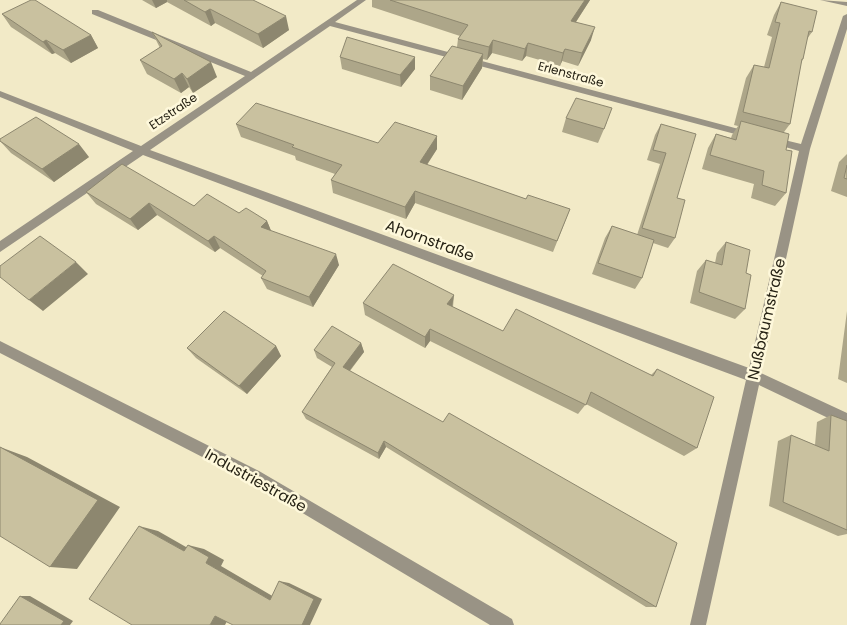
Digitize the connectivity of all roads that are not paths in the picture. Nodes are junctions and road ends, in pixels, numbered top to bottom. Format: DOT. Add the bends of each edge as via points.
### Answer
graph roads {
  1 [pos="362,0"];
  2 [pos="824,0"];
  3 [pos="847,4"];
  4 [pos="95,12"];
  5 [pos="847,16"];
  6 [pos="330,23"];
  7 [pos="251,75"];
  8 [pos="0,94"];
  9 [pos="805,149"];
  10 [pos="141,150"];
  11 [pos="0,247"];
  12 [pos="0,347"];
  13 [pos="753,376"];
  14 [pos="847,420"];
  15 [pos="506,625"];
  16 [pos="698,625"];
  1 -- 6 [label="street, Etzstraße"];
  2 -- 3 [label="street"];
  4 -- 7 [label="street"];
  5 -- 9 [label="street, Nußbaumstraße"];
  6 -- 7 [label="street, Etzstraße"];
  6 -- 9 [label="street, Erlenstraße"];
  7 -- 10 [label="street, Etzstraße"];
  8 -- 10 [label="street, Ahornstraße"];
  9 -- 13 [label="street, Nußbaumstraße"];
  10 -- 11 [label="street, Etzstraße"];
  10 -- 13 [label="street, Ahornstraße"];
  12 -- 15 [label="street, Industriestraße" via="254,476"];
  13 -- 14 [label="street, Ahornstraße"];
  13 -- 16 [label="street, Nußbaumstraße"];
}
